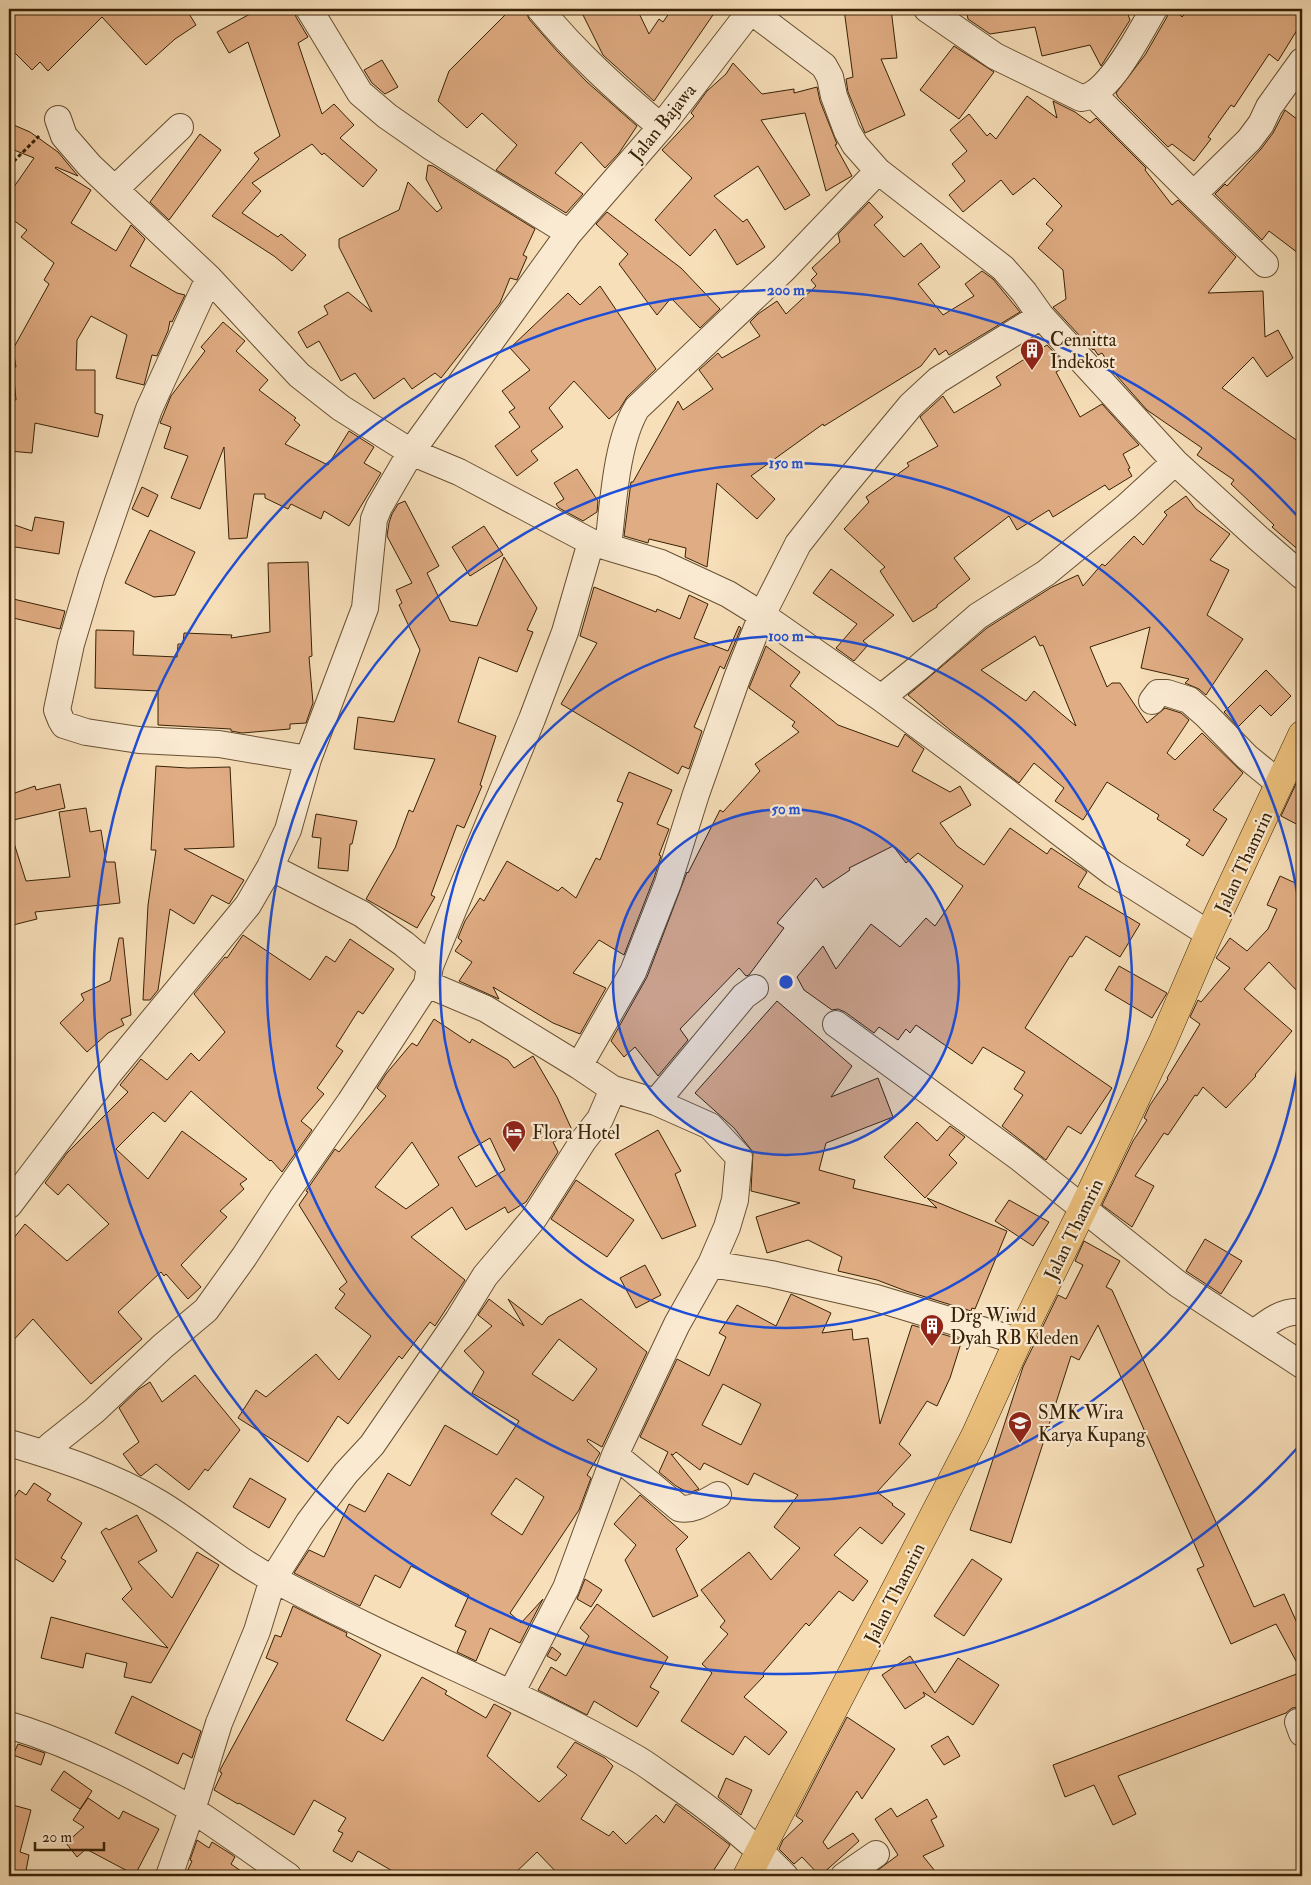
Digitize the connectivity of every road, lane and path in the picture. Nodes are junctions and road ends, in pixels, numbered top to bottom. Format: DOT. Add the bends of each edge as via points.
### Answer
graph roads {
  1 [pos="309,9"];
  2 [pos="540,9"];
  3 [pos="927,9"];
  4 [pos="1154,9"];
  5 [pos="752,10"];
  6 [pos="1302,62"];
  7 [pos="1093,94"];
  8 [pos="58,119"];
  9 [pos="180,127"];
  10 [pos="660,127"];
  11 [pos="9,166"];
  12 [pos="878,171"];
  13 [pos="114,189"];
  14 [pos="1192,193"];
  15 [pos="569,233"];
  16 [pos="1264,264"];
  17 [pos="209,278"];
  18 [pos="1041,316"];
  19 [pos="411,452"];
  20 [pos="1175,462"];
  21 [pos="599,544"];
  22 [pos="1302,576"];
  23 [pos="762,614"];
  24 [pos="881,698"];
  25 [pos="1152,701"];
  26 [pos="1302,736"];
  27 [pos="308,759"];
  28 [pos="1280,784"];
  29 [pos="270,867"];
  30 [pos="1209,934"];
  31 [pos="428,975"];
  32 [pos="755,988"];
  33 [pos="836,1024"];
  34 [pos="579,1066"];
  35 [pos="613,1089"];
  36 [pos="656,1102"];
  37 [pos="9,1205"];
  38 [pos="1083,1209"];
  39 [pos="711,1264"];
  40 [pos="1302,1312"];
  41 [pos="1254,1334"];
  42 [pos="1018,1341"];
  43 [pos="1302,1365"];
  44 [pos="9,1443"];
  45 [pos="46,1454"];
  46 [pos="615,1455"];
  47 [pos="718,1495"];
  48 [pos="273,1580"];
  49 [pos="511,1693"];
  50 [pos="9,1726"];
  51 [pos="192,1810"];
  52 [pos="762,1851"];
  53 [pos="876,1854"];
  54 [pos="169,1876"];
  55 [pos="288,1876"];
  56 [pos="747,1876"];
  57 [pos="785,1876"];
  58 [pos="844,1876"];
  1 -- 15 [label="street" via="360,93 433,148"];
  2 -- 10 [label="street" via="607,81"];
  3 -- 7 [label="street" via="995,56 1081,98"];
  4 -- 7 [label="street" via="1115,72"];
  5 -- 10 [label="street, Jalan Bajawa"];
  5 -- 12 [label="street" via="824,66 847,131"];
  6 -- 14 [label="street" via="1249,140"];
  7 -- 14 [label="street"];
  8 -- 11 [label="path"];
  8 -- 13 [label="street" via="64,136"];
  9 -- 13 [label="street"];
  10 -- 15 [label="street, Jalan Bajawa"];
  12 -- 18 [label="street" via="1003,268"];
  12 -- 21 [label="street" via="784,269 637,408 622,445"];
  13 -- 17 [label="street"];
  14 -- 16 [label="street"];
  15 -- 19 [label="street, Jalan Bajawa"];
  17 -- 19 [label="street" via="300,375 341,408"];
  17 -- 27 [label="street" via="149,410 92,574 71,644 57,710 64,725 86,732 139,740 219,744"];
  18 -- 20 [label="street"];
  18 -- 23 [label="street" via="938,380 911,405 798,544"];
  19 -- 21 [label="street" via="459,472"];
  19 -- 27 [label="street, Jalan Bajawa" via="374,519 365,608"];
  20 -- 22 [label="street"];
  20 -- 24 [label="street" via="1046,573 978,616"];
  21 -- 23 [label="street" via="661,563 728,594"];
  21 -- 31 [label="street"];
  23 -- 24 [label="street"];
  23 -- 34 [label="street" via="696,794 668,883 633,972"];
  24 -- 30 [label="street" via="1113,873"];
  25 -- 28 [label="street" via="1158,693 1189,700 1247,758"];
  26 -- 28 [label="main road, Jalan Thamrin"];
  27 -- 29 [label="street, Jalan Bajawa" via="288,830"];
  28 -- 30 [label="main road, Jalan Thamrin"];
  29 -- 31 [label="street" via="362,914 404,944"];
  29 -- 37 [label="street, Jalan Bajawa" via="248,905 110,1072"];
  30 -- 38 [label="main road, Jalan Thamrin" via="1164,1041"];
  31 -- 34 [label="street"];
  31 -- 45 [label="street" via="350,1102 206,1310 94,1411 50,1446"];
  32 -- 36 [label="street" via="744,996"];
  33 -- 38 [label="street" via="1021,1159"];
  34 -- 35 [label="street"];
  35 -- 36 [label="street"];
  35 -- 48 [label="street" via="600,1119 582,1141 534,1218 485,1276 372,1445 309,1522"];
  36 -- 39 [label="street" via="710,1126 739,1157 735,1200"];
  38 -- 41 [label="street" via="1178,1284"];
  38 -- 42 [label="main road, Jalan Thamrin"];
  39 -- 42 [label="street" via="876,1298"];
  39 -- 46 [label="street" via="677,1324"];
  40 -- 41 [label="street" via="1272,1318"];
  41 -- 43 [label="street"];
  42 -- 52 [label="main road, Jalan Thamrin" via="975,1436"];
  44 -- 45 [label="street"];
  45 -- 48 [label="street" via="106,1476 157,1502"];
  46 -- 47 [label="street" via="679,1508 685,1510 698,1506"];
  46 -- 49 [label="street" via="566,1588"];
  48 -- 49 [label="street"];
  48 -- 51 [label="street" via="257,1631 219,1723"];
  49 -- 52 [label="street" via="635,1757"];
  50 -- 51 [label="street" via="100,1760"];
  51 -- 54 [label="street"];
  51 -- 55 [label="street"];
  52 -- 56 [label="main road, Jalan Thamrin"];
  52 -- 57 [label="street"];
  53 -- 58 [label="street"];
}
